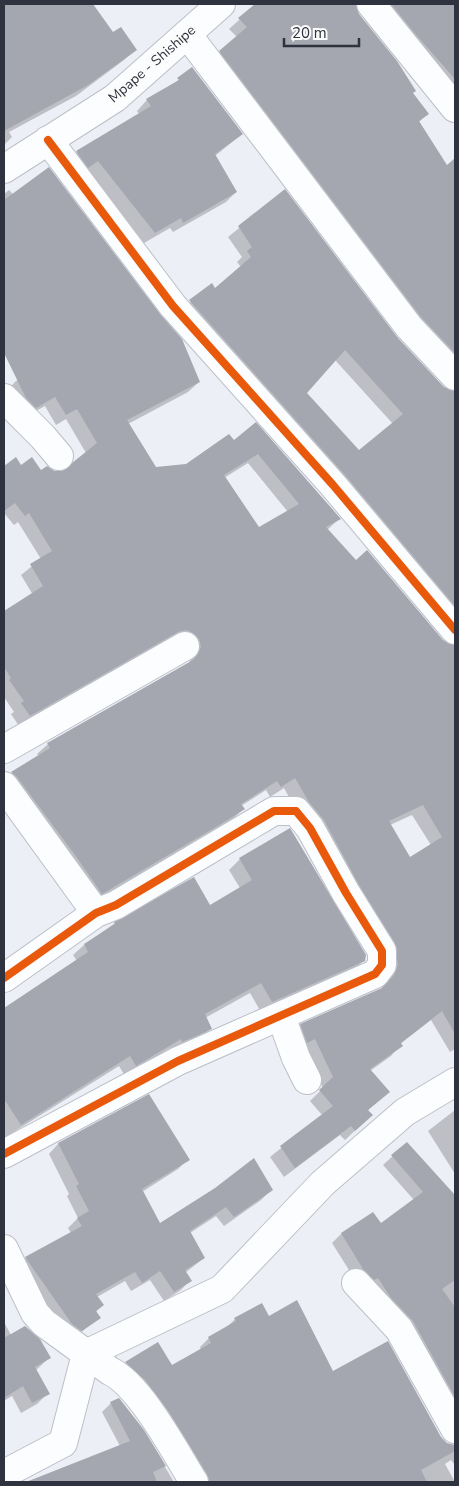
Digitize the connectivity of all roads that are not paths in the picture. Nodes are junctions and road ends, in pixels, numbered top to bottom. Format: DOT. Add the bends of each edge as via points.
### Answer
graph roads {
  1 [pos="221,4"];
  2 [pos="371,4"];
  3 [pos="187,34"];
  4 [pos="455,108"];
  5 [pos="48,140"];
  6 [pos="4,169"];
  7 [pos="455,376"];
  8 [pos="4,398"];
  9 [pos="59,456"];
  10 [pos="455,630"];
  11 [pos="185,646"];
  12 [pos="4,749"];
  13 [pos="4,786"];
  14 [pos="96,913"];
  15 [pos="4,978"];
  16 [pos="281,1016"];
  17 [pos="307,1080"];
  18 [pos="455,1082"];
  19 [pos="4,1154"];
  20 [pos="4,1249"];
  21 [pos="356,1283"];
  22 [pos="86,1354"];
  23 [pos="455,1429"];
  24 [pos="4,1474"];
  25 [pos="194,1482"];
  1 -- 3 [label="street, Mpape - Shishipe"];
  2 -- 4 [label="street"];
  3 -- 5 [label="street, Mpape - Shishipe" via="115,98"];
  3 -- 7 [label="street" via="408,327"];
  5 -- 6 [label="street, Mpape - Shishipe"];
  5 -- 10 [label="street" via="173,306 333,485"];
  8 -- 9 [label="street"];
  11 -- 12 [label="street"];
  13 -- 14 [label="street"];
  14 -- 15 [label="street"];
  14 -- 16 [label="street" via="116,905 274,811 296,811 310,828 382,952 382,965 375,974"];
  16 -- 17 [label="street"];
  16 -- 19 [label="street" via="178,1061"];
  18 -- 22 [label="street" via="405,1112 323,1183 222,1289"];
  20 -- 22 [label="street" via="35,1313"];
  21 -- 23 [label="street" via="399,1329"];
  22 -- 24 [label="street" via="63,1443"];
  22 -- 25 [label="street" via="121,1376 157,1423"];
}
